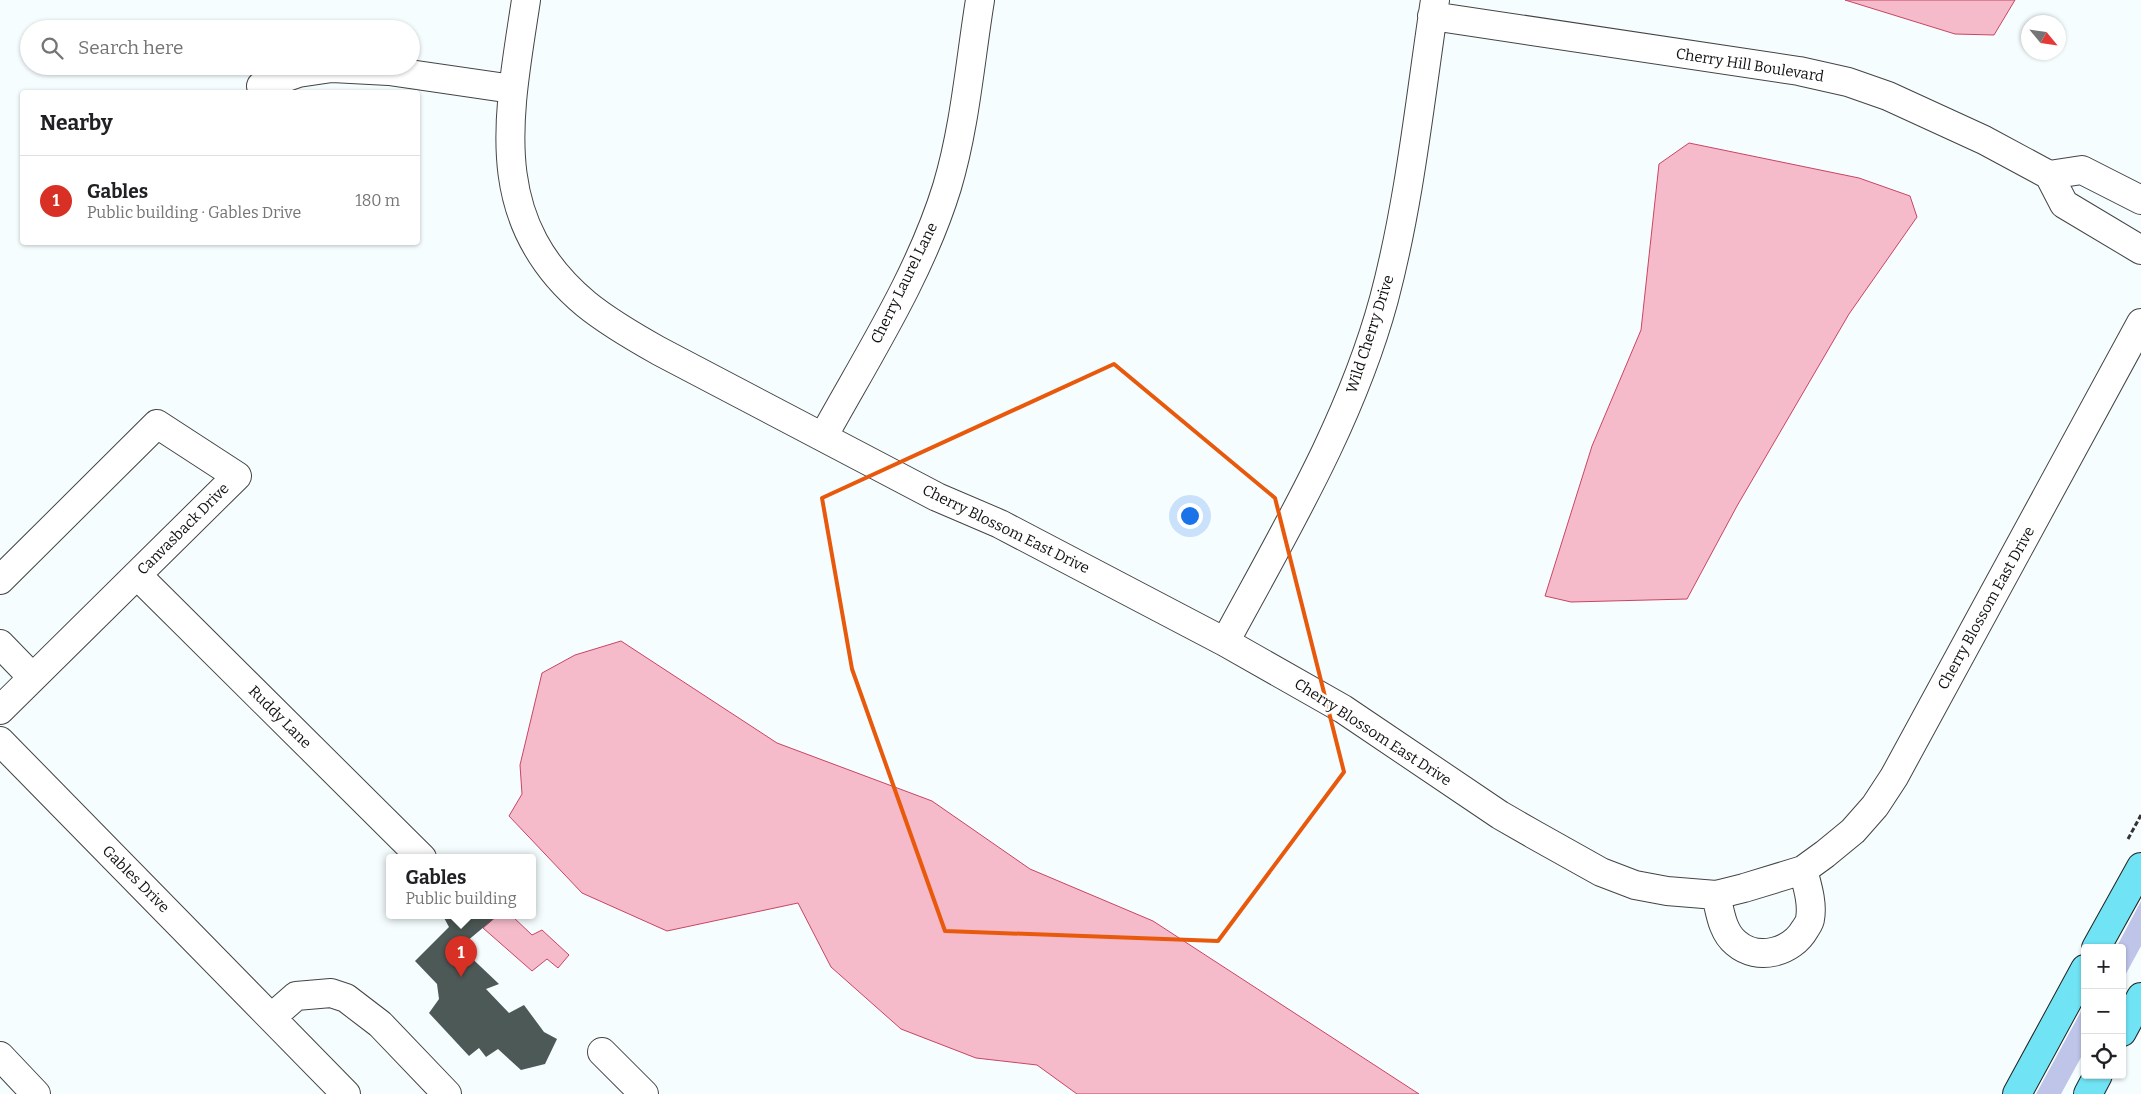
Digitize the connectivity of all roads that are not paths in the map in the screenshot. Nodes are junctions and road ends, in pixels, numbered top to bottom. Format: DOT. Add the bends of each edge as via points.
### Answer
graph roads {
  1 [pos="526,0"];
  2 [pos="980,0"];
  3 [pos="1433,8"];
  4 [pos="292,75"];
  5 [pos="416,75"];
  6 [pos="261,86"];
  7 [pos="512,89"];
  8 [pos="2049,175"];
  9 [pos="2141,200"];
  10 [pos="2141,250"];
  11 [pos="2141,324"];
  12 [pos="823,438"];
  13 [pos="137,575"];
  14 [pos="0,580"];
  15 [pos="1225,642"];
  16 [pos="0,644"];
  17 [pos="32,677"];
  18 [pos="0,710"];
  19 [pos="0,741"];
  20 [pos="418,854"];
  21 [pos="2141,867"];
  22 [pos="1803,870"];
  23 [pos="1716,895"];
  24 [pos="2098,944"];
  25 [pos="2081,976"];
  26 [pos="2141,997"];
  27 [pos="272,1017"];
  28 [pos="2126,1025"];
  29 [pos="602,1052"];
  30 [pos="0,1056"];
  31 [pos="2096,1079"];
  32 [pos="36,1094"];
  33 [pos="346,1094"];
  34 [pos="447,1094"];
  35 [pos="644,1094"];
  36 [pos="2017,1094"];
  37 [pos="2088,1094"];
  1 -- 7 [label="street, Cherry Blossom East Drive"];
  2 -- 12 [label="street, Cherry Laurel Lane" via="957,151 934,224 906,286"];
  3 -- 8 [label="street, Cherry Hill Boulevard" via="1848,82 1945,121"];
  3 -- 15 [label="street, Wild Cherry Drive" via="1400,236 1384,300 1362,366 1323,459"];
  4 -- 6 [label="street"];
  5 -- 7 [label="street"];
  7 -- 12 [label="street, Cherry Blossom East Drive" via="510,158 515,197 537,249 567,286 623,331"];
  8 -- 9 [label="street" via="2082,170"];
  8 -- 10 [label="street" via="2064,204"];
  11 -- 22 [label="street, Cherry Blossom East Drive" via="1894,777 1853,831"];
  12 -- 15 [label="street, Cherry Blossom East Drive" via="938,497 1000,524"];
  13 -- 14 [label="street, Canvasback Drive" via="237,476 157,424"];
  13 -- 17 [label="street, Canvasback Drive"];
  13 -- 20 [label="street, Ruddy Lane"];
  15 -- 23 [label="street, Cherry Blossom East Drive" via="1342,709 1508,820 1601,872 1635,885"];
  16 -- 17 [label="street"];
  17 -- 18 [label="street, Canvasback Drive"];
  19 -- 27 [label="street, Gables Drive"];
  21 -- 24 [label="main road"];
  22 -- 23 [label="street, Cherry Blossom East Drive"];
  22 -- 23 [label="street" via="1810,900 1810,920 1799,940 1782,949 1766,953 1749,952 1735,943 1726,931"];
  25 -- 36 [label="main road"];
  26 -- 28 [label="main road"];
  27 -- 33 [label="street, Gables Drive"];
  27 -- 34 [label="street" via="296,996 331,993 346,998 380,1024"];
  29 -- 35 [label="street"];
  30 -- 32 [label="street"];
  31 -- 37 [label="main road"];
}
